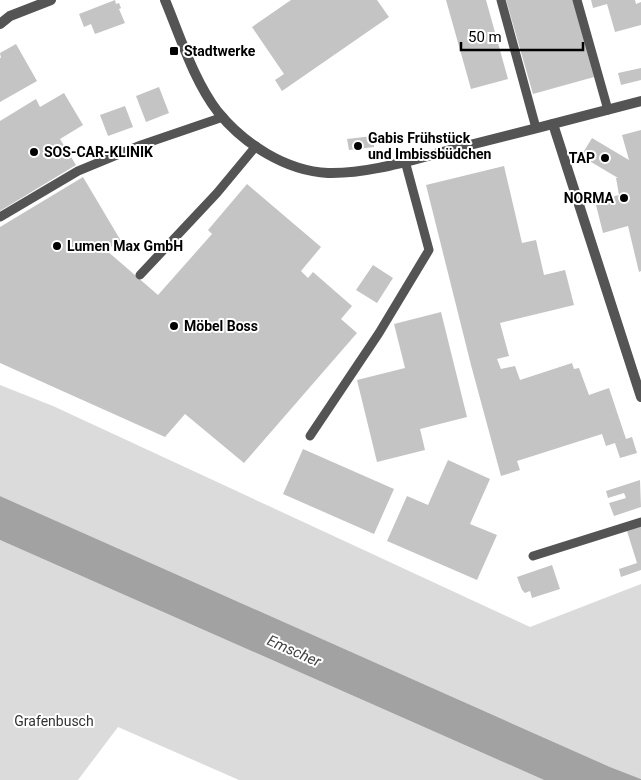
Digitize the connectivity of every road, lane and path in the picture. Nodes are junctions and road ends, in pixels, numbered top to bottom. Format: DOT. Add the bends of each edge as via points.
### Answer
graph roads {
  1 [pos="51,0"];
  2 [pos="165,0"];
  3 [pos="501,0"];
  4 [pos="578,0"];
  5 [pos="0,24"];
  6 [pos="641,102"];
  7 [pos="608,110"];
  8 [pos="223,117"];
  9 [pos="554,124"];
  10 [pos="536,128"];
  11 [pos="256,146"];
  12 [pos="405,161"];
  13 [pos="0,217"];
  14 [pos="140,275"];
  15 [pos="641,397"];
  16 [pos="310,436"];
  17 [pos="641,522"];
  18 [pos="534,556"];
  1 -- 5 [label="street" via="10,16"];
  2 -- 8 [label="street" via="203,90"];
  3 -- 10 [label="lane"];
  4 -- 7 [label="lane"];
  6 -- 7 [label="street"];
  7 -- 9 [label="street"];
  8 -- 11 [label="street"];
  8 -- 13 [label="lane" via="78,171"];
  9 -- 10 [label="street"];
  9 -- 15 [label="street"];
  10 -- 12 [label="street"];
  11 -- 12 [label="street" via="289,164 327,173 356,172"];
  11 -- 14 [label="lane"];
  12 -- 16 [label="lane" via="429,250 380,333"];
  17 -- 18 [label="lane"];
}
